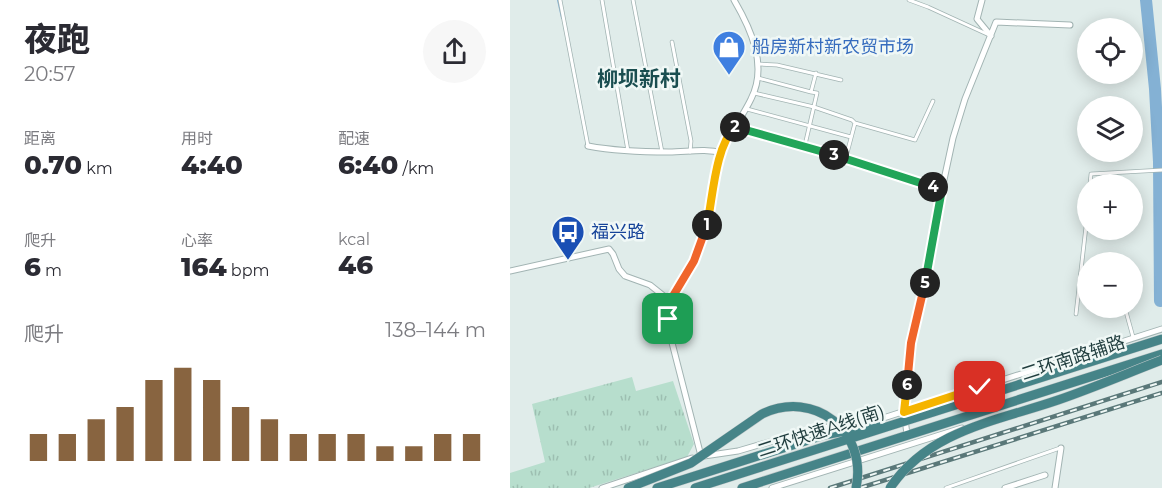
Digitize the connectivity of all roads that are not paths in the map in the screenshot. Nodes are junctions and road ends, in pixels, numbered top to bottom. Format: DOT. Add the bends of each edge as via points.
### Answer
graph roads {
  1 [pos="560,0"];
  2 [pos="602,0"];
  3 [pos="633,0"];
  4 [pos="734,0"];
  5 [pos="909,0"];
  6 [pos="982,0"];
  7 [pos="1070,25"];
  8 [pos="991,36"];
  9 [pos="672,42"];
  10 [pos="759,64"];
  11 [pos="816,73"];
  12 [pos="758,78"];
  13 [pos="840,80"];
  14 [pos="811,92"];
  15 [pos="753,93"];
  16 [pos="933,101"];
  17 [pos="814,107"];
  18 [pos="745,108"];
  19 [pos="855,123"];
  20 [pos="809,125"];
  21 [pos="734,127"];
  22 [pos="851,137"];
  23 [pos="805,145"];
  24 [pos="588,146"];
  25 [pos="628,151"];
  26 [pos="662,152"];
  27 [pos="690,152"];
  28 [pos="722,153"];
  29 [pos="846,159"];
  30 [pos="1162,170"];
  31 [pos="1091,174"];
  32 [pos="942,189"];
  33 [pos="1084,240"];
  34 [pos="510,271"];
  35 [pos="670,301"];
  36 [pos="1076,314"];
  37 [pos="1128,318"];
  38 [pos="1162,329"];
  39 [pos="1134,338"];
  40 [pos="1162,339"];
  41 [pos="1162,354"];
  42 [pos="1162,362"];
  43 [pos="904,412"];
  44 [pos="911,419"];
  45 [pos="907,434"];
  46 [pos="1061,448"];
  47 [pos="701,456"];
  48 [pos="1045,475"];
  49 [pos="602,488"];
  50 [pos="628,488"];
  51 [pos="657,488"];
  52 [pos="695,488"];
  53 [pos="742,488"];
  54 [pos="772,488"];
  55 [pos="856,488"];
  56 [pos="890,488"];
  57 [pos="946,488"];
  58 [pos="1005,488"];
  59 [pos="1055,488"];
  1 -- 24 [label="lane"];
  2 -- 25 [label="lane"];
  3 -- 26 [label="lane"];
  4 -- 10 [label="street" via="750,29"];
  5 -- 8 [label="lane"];
  6 -- 8 [label="street" via="977,20"];
  7 -- 8 [label="street" via="996,22"];
  8 -- 32 [label="street" via="965,99"];
  9 -- 27 [label="lane"];
  10 -- 11 [label="lane"];
  10 -- 12 [label="street"];
  11 -- 13 [label="lane"];
  11 -- 14 [label="lane"];
  12 -- 14 [label="lane"];
  12 -- 15 [label="street"];
  14 -- 17 [label="lane" via="817,93"];
  15 -- 17 [label="lane"];
  15 -- 18 [label="street"];
  16 -- 19 [label="lane" via="915,140"];
  17 -- 19 [label="lane"];
  17 -- 20 [label="lane"];
  18 -- 20 [label="lane"];
  18 -- 21 [label="street"];
  19 -- 22 [label="lane"];
  20 -- 22 [label="lane"];
  20 -- 23 [label="lane"];
  21 -- 23 [label="street"];
  21 -- 28 [label="street"];
  22 -- 29 [label="lane"];
  23 -- 29 [label="street"];
  24 -- 25 [label="street"];
  25 -- 26 [label="street"];
  26 -- 27 [label="street"];
  27 -- 28 [label="street"];
  28 -- 35 [label="street" via="706,228 694,261"];
  29 -- 32 [label="street"];
  30 -- 31 [label="lane"];
  32 -- 43 [label="street" via="911,343"];
  33 -- 36 [label="lane"];
  34 -- 35 [label="street" via="609,249 625,276 650,285"];
  35 -- 47 [label="street" via="669,331"];
  37 -- 39 [label="lane"];
  38 -- 39 [label="street, 二环南路辅路"];
  39 -- 43 [label="street, 二环南路辅路"];
  40 -- 44 [label="highway, 二环快速A线(南), bridge"];
  41 -- 53 [label="highway"];
  42 -- 54 [label="street, 二环南路辅路"];
  42 -- 56 [label="highway, bridge" via="950,436 918,456"];
  43 -- 45 [label="street"];
  43 -- 47 [label="street, 二环南路辅路"];
  44 -- 51 [label="highway, bridge" via="830,434"];
  44 -- 52 [label="highway, 二环快速A线(南), bridge"];
  46 -- 57 [label="lane"];
  46 -- 59 [label="street"];
  47 -- 49 [label="street, 二环南路辅路"];
  48 -- 58 [label="street"];
  50 -- 55 [label="highway, bridge" via="691,463 762,414 792,406 821,413 843,430 857,457"];
}
